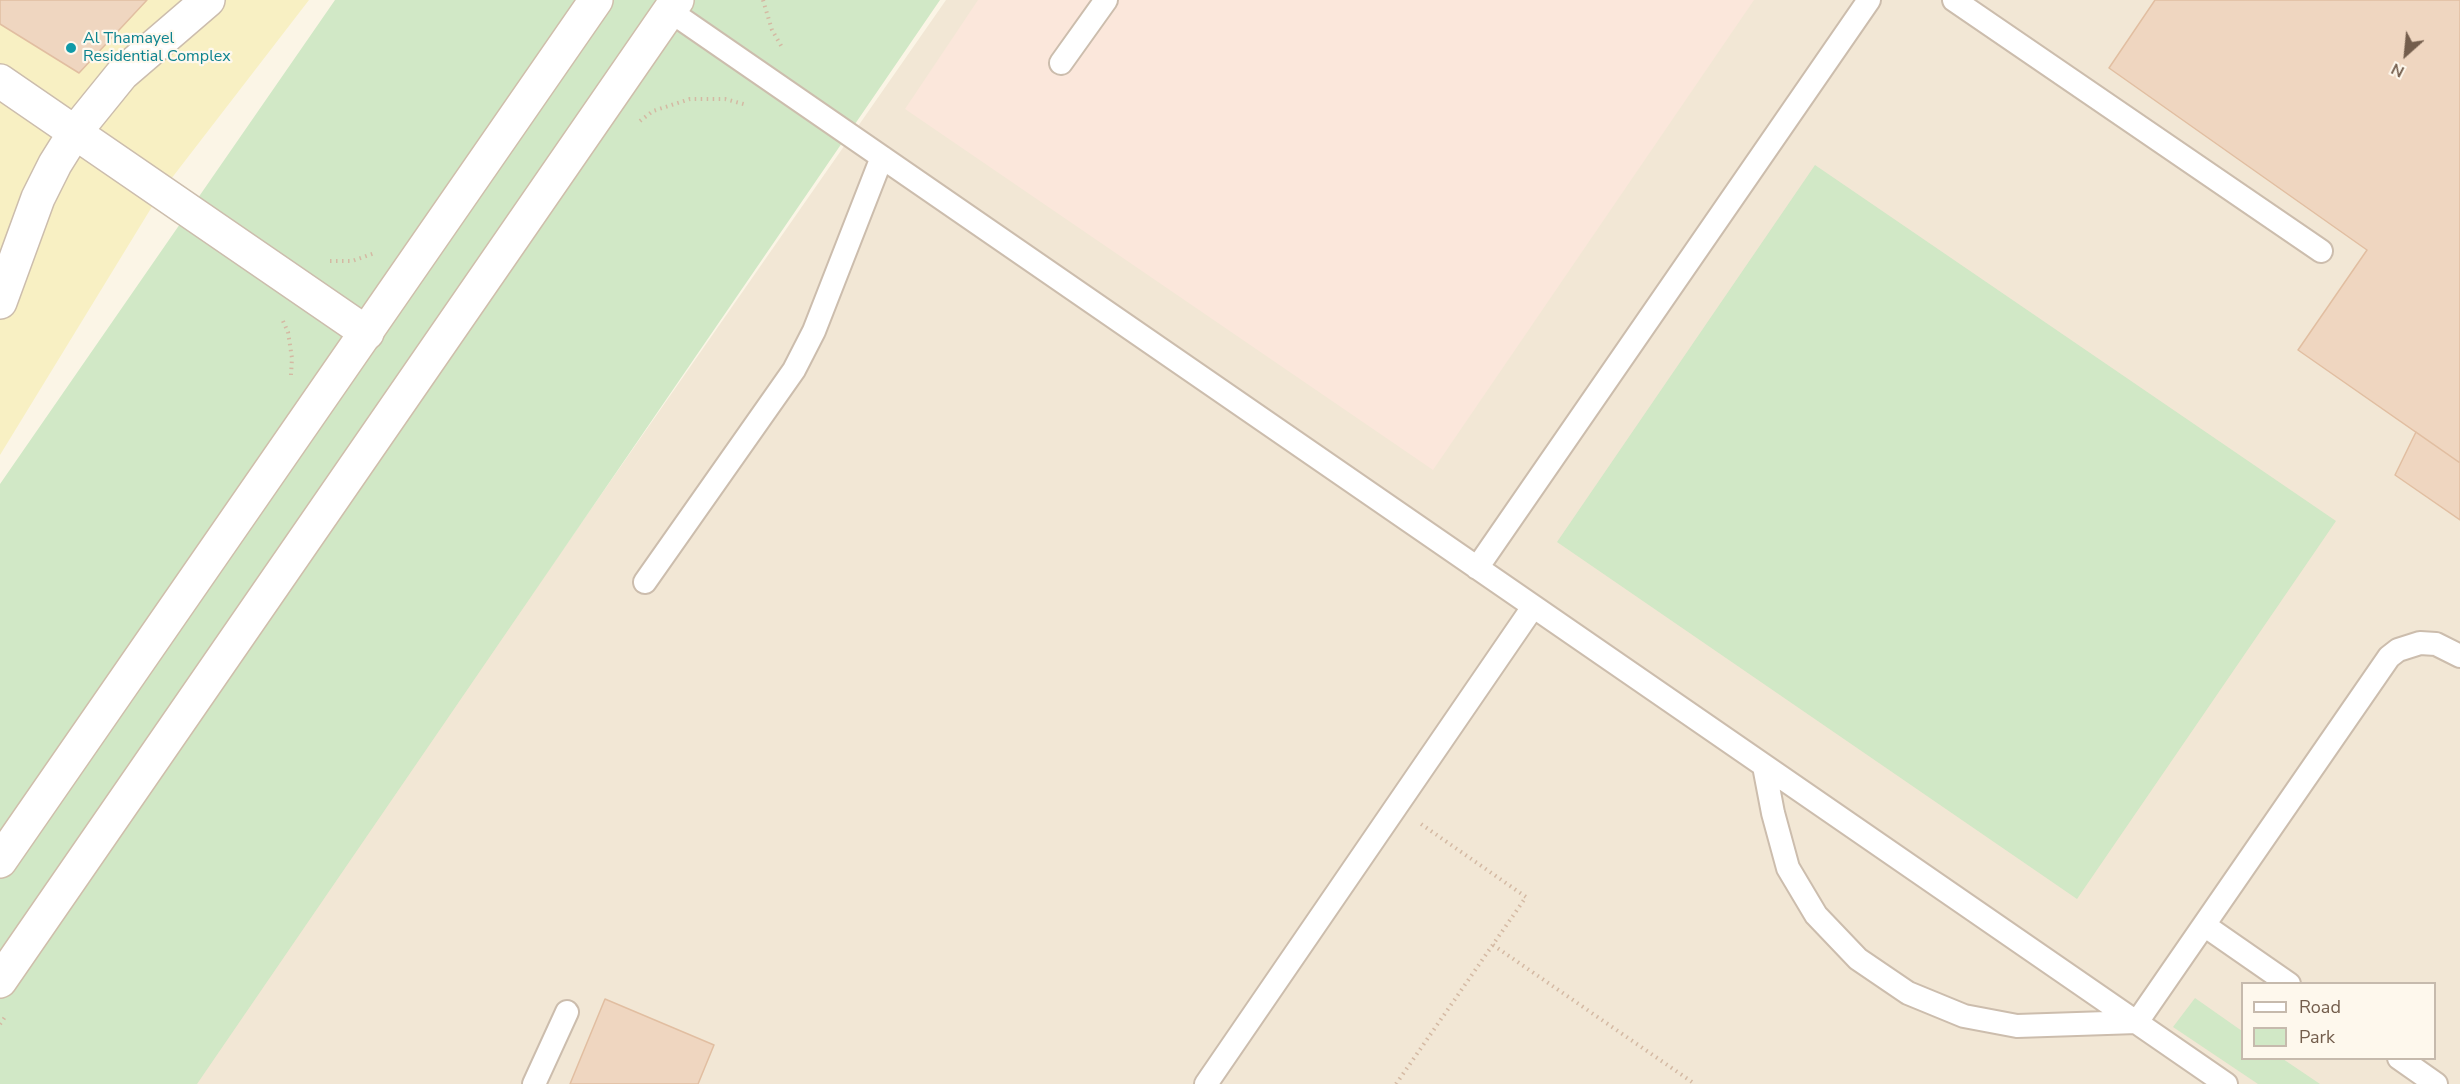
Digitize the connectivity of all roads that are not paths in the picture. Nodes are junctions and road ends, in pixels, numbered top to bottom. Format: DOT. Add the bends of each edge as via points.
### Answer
graph roads {
  1 [pos="208,0"];
  2 [pos="596,0"];
  3 [pos="1106,0"];
  4 [pos="1869,0"];
  5 [pos="1954,0"];
  6 [pos="674,5"];
  7 [pos="1061,63"];
  8 [pos="0,81"];
  9 [pos="75,132"];
  10 [pos="882,157"];
  11 [pos="2321,251"];
  12 [pos="0,302"];
  13 [pos="367,333"];
  14 [pos="1477,568"];
  15 [pos="645,582"];
  16 [pos="1533,607"];
  17 [pos="2460,656"];
  18 [pos="1764,766"];
  19 [pos="0,861"];
  20 [pos="2204,925"];
  21 [pos="0,981"];
  22 [pos="2286,982"];
  23 [pos="567,1012"];
  24 [pos="2137,1023"];
  25 [pos="2400,1060"];
  26 [pos="534,1084"];
  27 [pos="1206,1084"];
  28 [pos="2226,1084"];
  29 [pos="2436,1084"];
  1 -- 9 [label="street" via="122,75"];
  2 -- 13 [label="street"];
  3 -- 7 [label="lane"];
  4 -- 14 [label="lane"];
  5 -- 11 [label="lane"];
  6 -- 10 [label="lane"];
  6 -- 21 [label="street"];
  8 -- 9 [label="street"];
  9 -- 12 [label="street" via="38,198"];
  9 -- 13 [label="street"];
  10 -- 14 [label="lane"];
  10 -- 15 [label="lane" via="814,331 794,370"];
  13 -- 19 [label="street"];
  14 -- 16 [label="lane"];
  16 -- 18 [label="lane"];
  16 -- 27 [label="lane"];
  17 -- 20 [label="lane" via="2436,644 2420,643 2389,657"];
  18 -- 24 [label="lane"];
  18 -- 24 [label="lane" via="1788,868 1816,915 1858,959 1908,993 1964,1016 2017,1026"];
  20 -- 22 [label="lane"];
  20 -- 24 [label="lane"];
  23 -- 26 [label="lane"];
  24 -- 28 [label="lane"];
  25 -- 29 [label="lane"];
}
